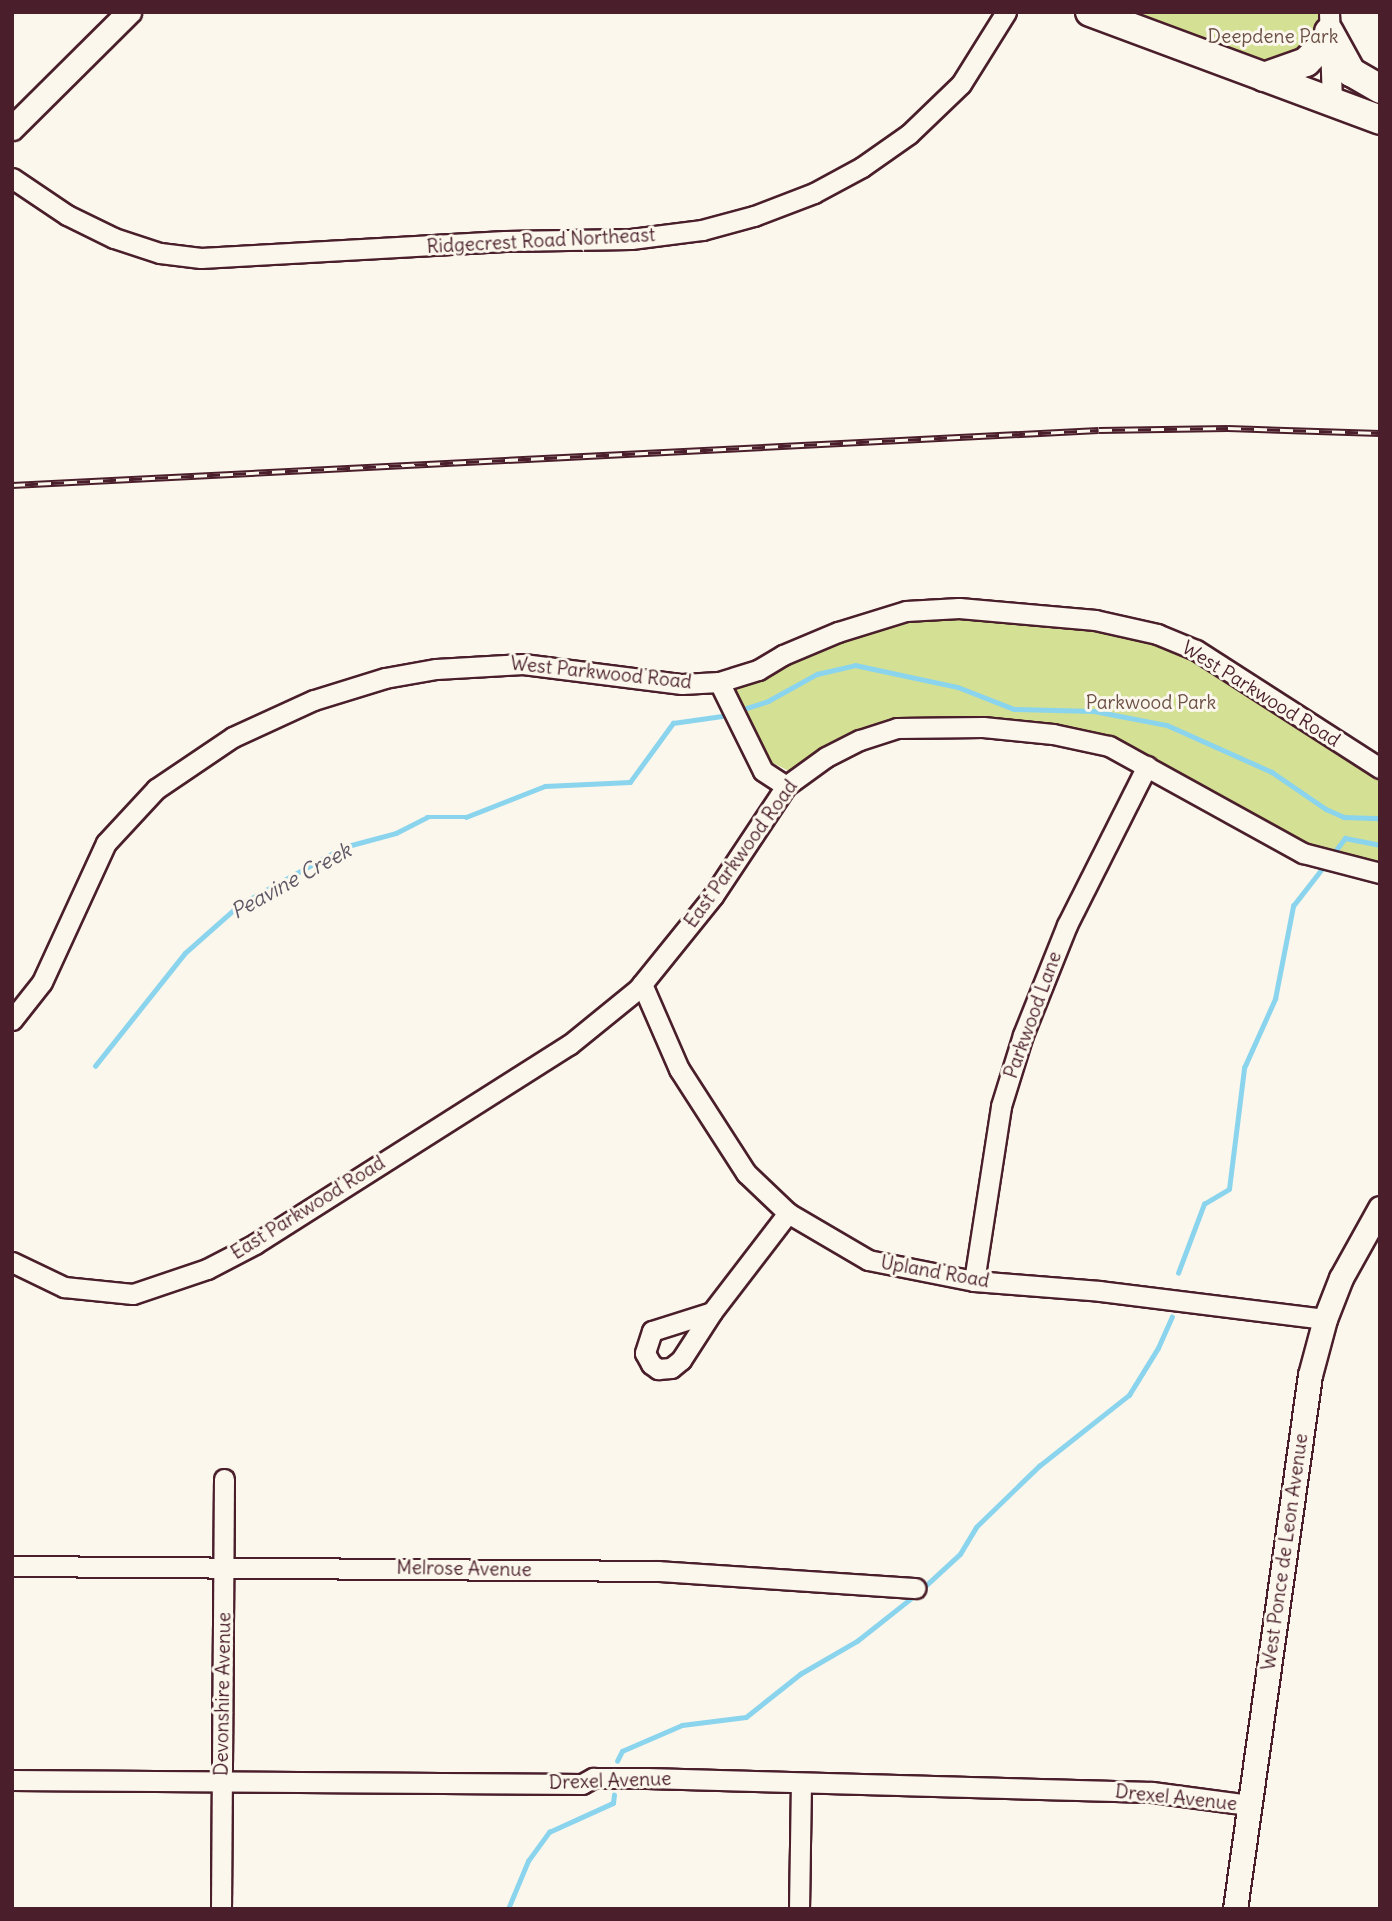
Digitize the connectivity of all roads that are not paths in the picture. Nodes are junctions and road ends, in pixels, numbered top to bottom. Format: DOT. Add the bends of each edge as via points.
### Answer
graph roads {
  1 [pos="129,12"];
  2 [pos="1006,12"];
  3 [pos="1090,12"];
  4 [pos="1329,28"];
  5 [pos="1264,78"];
  6 [pos="1380,89"];
  7 [pos="1332,104"];
  8 [pos="1380,120"];
  9 [pos="12,128"];
  10 [pos="12,178"];
  11 [pos="719,682"];
  12 [pos="1147,766"];
  13 [pos="1380,768"];
  14 [pos="786,786"];
  15 [pos="1380,873"];
  16 [pos="642,984"];
  17 [pos="12,1020"];
  18 [pos="1380,1208"];
  19 [pos="788,1213"];
  20 [pos="12,1262"];
  21 [pos="974,1281"];
  22 [pos="712,1312"];
  23 [pos="1325,1319"];
  24 [pos="224,1479"];
  25 [pos="12,1566"];
  26 [pos="224,1566"];
  27 [pos="915,1588"];
  28 [pos="12,1780"];
  29 [pos="221,1782"];
  30 [pos="801,1784"];
  31 [pos="1249,1805"];
  32 [pos="221,1909"];
  33 [pos="799,1909"];
  34 [pos="1235,1909"];
  1 -- 9 [label="main road"];
  2 -- 10 [label="street, Ridgecrest Road Northeast" via="961,83 909,134 814,193 702,230 631,239 505,241 201,258 160,253 114,238 67,215"];
  3 -- 5 [label="highway"];
  4 -- 5 [label="highway" via="1306,62"];
  4 -- 6 [label="highway" via="1351,72"];
  4 -- 7 [label="street"];
  5 -- 7 [label="highway"];
  7 -- 8 [label="highway"];
  11 -- 13 [label="street, West Parkwood Road" via="747,675 838,632 906,611 959,608 1116,623 1196,650"];
  11 -- 14 [label="street" via="763,771"];
  11 -- 17 [label="street, West Parkwood Road" via="682,684 523,664 436,668 346,688 233,737 156,789 118,827 86,882 42,982"];
  12 -- 14 [label="street, East Parkwood Road" via="1109,746 1053,734 932,726 897,728 860,740 826,757"];
  12 -- 15 [label="street, East Parkwood Road" via="1303,853"];
  12 -- 21 [label="street, Parkwood Lane" via="1067,925 1023,1035 1001,1106"];
  14 -- 16 [label="street, East Parkwood Road" via="713,896"];
  16 -- 19 [label="street, Upland Road" via="679,1069 746,1173"];
  16 -- 20 [label="street, East Parkwood Road" via="569,1045 319,1205 207,1269 133,1294 102,1293 64,1287"];
  18 -- 23 [label="main road, West Ponce de Leon Avenue" via="1341,1278"];
  19 -- 21 [label="street, Upland Road" via="868,1260"];
  19 -- 22 [label="street"];
  21 -- 23 [label="street, Upland Road" via="1100,1290"];
  23 -- 31 [label="main road, West Ponce de Leon Avenue" via="1308,1383"];
  24 -- 26 [label="street, Devonshire Avenue"];
  25 -- 26 [label="street, Melrose Avenue"];
  26 -- 27 [label="street, Melrose Avenue" via="657,1572"];
  26 -- 29 [label="street, Devonshire Avenue"];
  28 -- 29 [label="street, Drexel Avenue"];
  29 -- 30 [label="street, Drexel Avenue" via="582,1784 593,1778 647,1778"];
  29 -- 32 [label="street, Devonshire Avenue"];
  30 -- 31 [label="street, Drexel Avenue" via="1152,1792"];
  30 -- 33 [label="street"];
  31 -- 34 [label="main road, West Ponce de Leon Avenue"];
}
